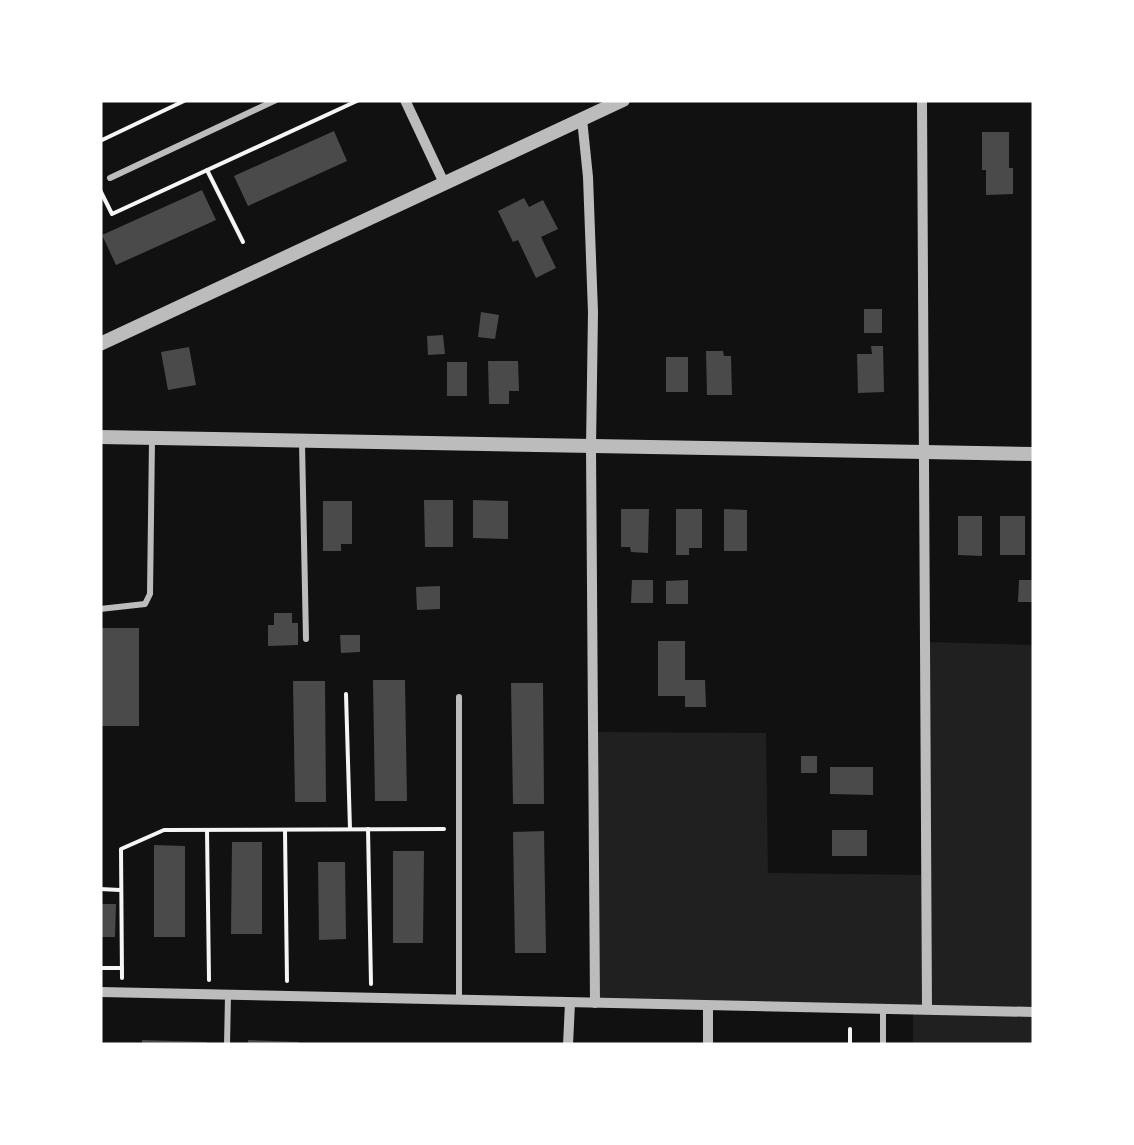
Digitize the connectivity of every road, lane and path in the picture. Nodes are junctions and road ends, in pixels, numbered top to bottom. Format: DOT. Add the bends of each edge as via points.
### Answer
graph roads {
  1 [pos="186,100"];
  2 [pos="276,100"];
  3 [pos="360,100"];
  4 [pos="405,100"];
  5 [pos="623,100"];
  6 [pos="922,100"];
  7 [pos="582,120"];
  8 [pos="100,140"];
  9 [pos="208,170"];
  10 [pos="110,178"];
  11 [pos="444,183"];
  12 [pos="100,190"];
  13 [pos="243,242"];
  14 [pos="100,344"];
  15 [pos="100,437"];
  16 [pos="152,438"];
  17 [pos="302,442"];
  18 [pos="591,447"];
  19 [pos="924,452"];
  20 [pos="1034,454"];
  21 [pos="100,609"];
  22 [pos="306,639"];
  23 [pos="346,694"];
  24 [pos="458,697"];
  25 [pos="350,829"];
  26 [pos="368,829"];
  27 [pos="458,829"];
  28 [pos="208,830"];
  29 [pos="285,830"];
  30 [pos="100,890"];
  31 [pos="122,890"];
  32 [pos="100,968"];
  33 [pos="100,992"];
  34 [pos="210,994"];
  35 [pos="228,995"];
  36 [pos="288,996"];
  37 [pos="372,998"];
  38 [pos="458,1000"];
  39 [pos="570,1003"];
  40 [pos="595,1003"];
  41 [pos="708,1006"];
  42 [pos="883,1008"];
  43 [pos="928,1009"];
  44 [pos="1034,1012"];
  45 [pos="850,1029"];
  46 [pos="227,1045"];
  47 [pos="568,1045"];
  48 [pos="708,1045"];
  49 [pos="850,1045"];
  50 [pos="883,1045"];
  1 -- 8 [label="path"];
  2 -- 10 [label="lane"];
  3 -- 9 [label="path"];
  4 -- 11 [label="street"];
  5 -- 7 [label="street"];
  6 -- 19 [label="street"];
  7 -- 11 [label="street"];
  7 -- 18 [label="street" via="593,312"];
  9 -- 12 [label="path" via="112,214"];
  9 -- 13 [label="path"];
  11 -- 14 [label="street"];
  15 -- 16 [label="street"];
  16 -- 17 [label="street"];
  16 -- 21 [label="lane" via="150,594 145,604"];
  17 -- 18 [label="street"];
  17 -- 22 [label="lane"];
  18 -- 19 [label="street"];
  18 -- 40 [label="street"];
  19 -- 20 [label="street"];
  19 -- 43 [label="street"];
  23 -- 25 [label="path"];
  24 -- 27 [label="lane"];
  25 -- 26 [label="path"];
  25 -- 29 [label="path"];
  26 -- 27 [label="path"];
  26 -- 37 [label="path"];
  27 -- 38 [label="lane"];
  28 -- 29 [label="path"];
  28 -- 31 [label="path" via="164,830 121,849"];
  28 -- 34 [label="path"];
  29 -- 36 [label="path"];
  30 -- 31 [label="path"];
  31 -- 32 [label="path" via="122,968"];
  33 -- 34 [label="street"];
  34 -- 35 [label="street"];
  35 -- 36 [label="street"];
  35 -- 46 [label="lane"];
  36 -- 37 [label="street"];
  37 -- 38 [label="street"];
  38 -- 39 [label="street"];
  39 -- 40 [label="street"];
  39 -- 47 [label="street"];
  40 -- 41 [label="street"];
  41 -- 42 [label="street"];
  41 -- 48 [label="street"];
  42 -- 43 [label="street"];
  42 -- 50 [label="lane"];
  43 -- 44 [label="street"];
  45 -- 49 [label="path"];
}
